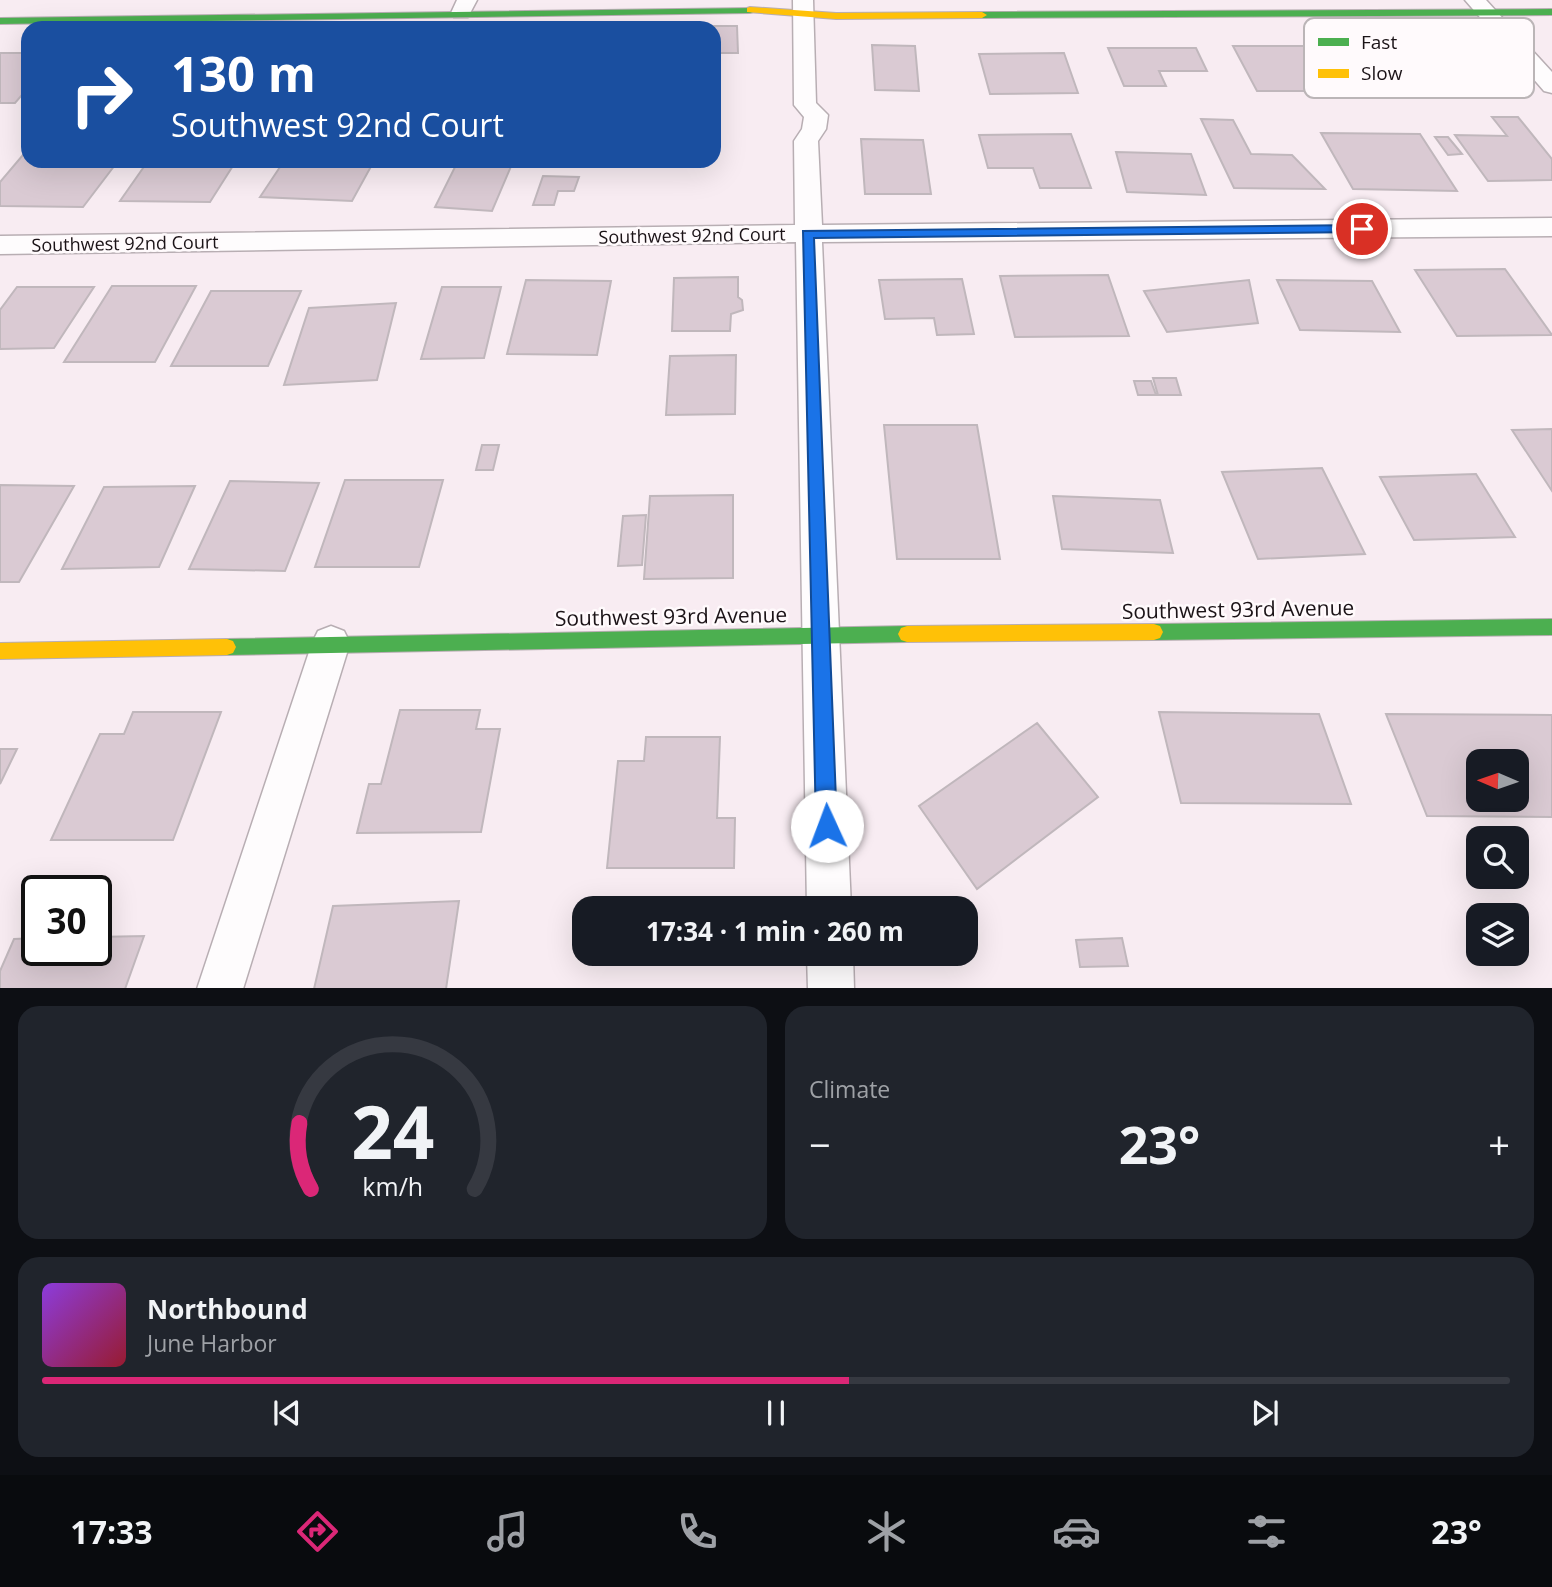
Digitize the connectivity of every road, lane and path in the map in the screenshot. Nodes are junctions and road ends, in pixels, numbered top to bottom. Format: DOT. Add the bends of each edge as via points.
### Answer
graph roads {
  1 [pos="803,6"];
  2 [pos="1480,6"];
  3 [pos="464,7"];
  4 [pos="1552,12"];
  5 [pos="0,21"];
  6 [pos="1534,66"];
  7 [pos="1552,86"];
  8 [pos="1552,227"];
  9 [pos="808,233"];
  10 [pos="0,245"];
  11 [pos="1552,626"];
  12 [pos="821,635"];
  13 [pos="331,643"];
  14 [pos="0,651"];
  15 [pos="829,896"];
  16 [pos="830,966"];
  17 [pos="220,988"];
  18 [pos="831,988"];
  1 -- 2 [label="street" via="836,16"];
  1 -- 3 [label="street" via="759,10"];
  1 -- 9 [label="street" via="805,105 794,121 797,133 806,141"];
  2 -- 4 [label="street"];
  3 -- 5 [label="street"];
  6 -- 7 [label="street"];
  8 -- 9 [label="street, Southwest 92nd Court"];
  9 -- 10 [label="street, Southwest 92nd Court"];
  9 -- 12 [label="street"];
  11 -- 12 [label="street, Southwest 93rd Avenue"];
  12 -- 13 [label="street, Southwest 93rd Avenue"];
  12 -- 15 [label="street"];
  13 -- 14 [label="street, Southwest 93rd Avenue"];
  13 -- 17 [label="street"];
  16 -- 18 [label="street"];
}
